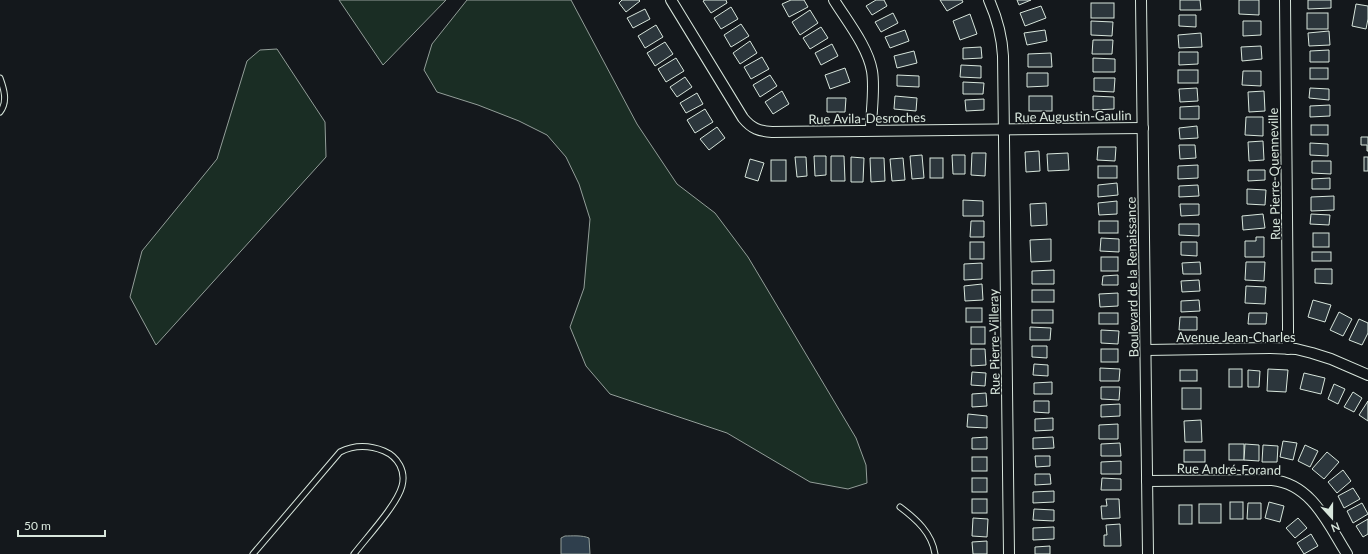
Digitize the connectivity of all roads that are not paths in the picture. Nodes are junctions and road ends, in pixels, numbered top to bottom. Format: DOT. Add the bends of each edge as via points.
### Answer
graph roads {
  1 [pos="671,0"];
  2 [pos="834,0"];
  3 [pos="989,0"];
  4 [pos="1141,0"];
  5 [pos="1285,0"];
  6 [pos="0,78"];
  7 [pos="0,112"];
  8 [pos="1143,128"];
  9 [pos="1004,129"];
  10 [pos="871,130"];
  11 [pos="1288,348"];
  12 [pos="1146,350"];
  13 [pos="1368,375"];
  14 [pos="1147,481"];
  15 [pos="900,507"];
  16 [pos="253,554"];
  17 [pos="354,554"];
  18 [pos="935,554"];
  19 [pos="1009,554"];
  20 [pos="1148,554"];
  21 [pos="1347,554"];
  1 -- 10 [label="street, Rue Avila-Desroches" via="752,128 772,132"];
  2 -- 10 [label="street" via="860,43 872,70"];
  3 -- 9 [label="street" via="998,24 1003,50"];
  4 -- 8 [label="street, Boulevard de la Renaissance"];
  5 -- 11 [label="street, Rue Pierre-Quenneville"];
  6 -- 7 [label="lane" via="5,100"];
  8 -- 9 [label="street, Rue Augustin-Gaulin"];
  8 -- 12 [label="street, Boulevard de la Renaissance"];
  9 -- 10 [label="street, Rue Avila-Desroches"];
  9 -- 19 [label="street, Rue Pierre-Villeray"];
  11 -- 12 [label="street, Avenue Jean-Charles"];
  11 -- 13 [label="street, Avenue Jean-Charles" via="1322,355"];
  12 -- 14 [label="street, Boulevard de la Renaissance"];
  14 -- 20 [label="street, Boulevard de la Renaissance"];
  14 -- 21 [label="street, Rue André-Forand" via="1272,480 1290,484 1301,490 1313,502"];
  15 -- 18 [label="lane" via="911,515 929,536"];
  16 -- 17 [label="lane" via="340,452 359,446 392,455 400,463 403,473 402,486 390,509"];
}
